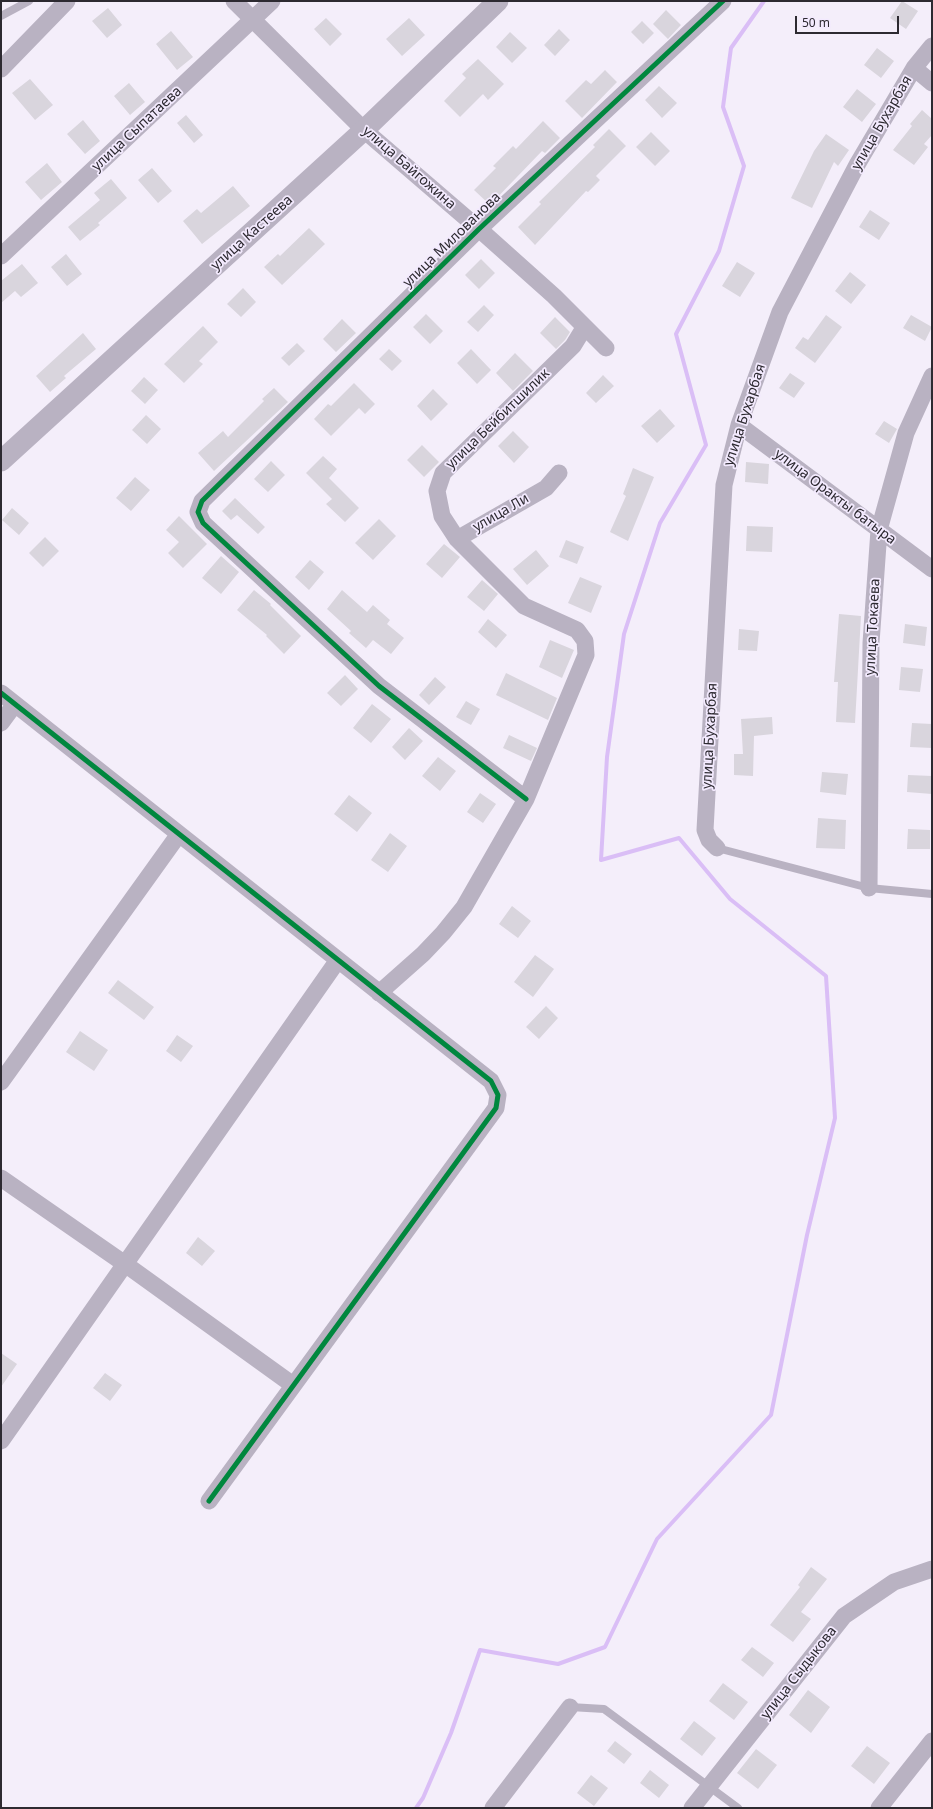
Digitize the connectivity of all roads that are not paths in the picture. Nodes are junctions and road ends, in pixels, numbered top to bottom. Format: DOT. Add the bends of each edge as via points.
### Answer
graph roads {
  1 [pos="29,1"];
  2 [pos="68,1"];
  3 [pos="234,1"];
  4 [pos="272,1"];
  5 [pos="498,1"];
  6 [pos="723,1"];
  7 [pos="1,16"];
  8 [pos="254,20"];
  9 [pos="932,46"];
  10 [pos="914,68"];
  11 [pos="1,69"];
  12 [pos="932,83"];
  13 [pos="364,130"];
  14 [pos="479,229"];
  15 [pos="1,256"];
  16 [pos="584,328"];
  17 [pos="606,348"];
  18 [pos="932,376"];
  19 [pos="739,425"];
  20 [pos="1,461"];
  21 [pos="560,472"];
  22 [pos="879,530"];
  23 [pos="457,539"];
  24 [pos="932,569"];
  25 [pos="1,693"];
  26 [pos="14,704"];
  27 [pos="1,723"];
  28 [pos="526,799"];
  29 [pos="179,834"];
  30 [pos="717,848"];
  31 [pos="869,888"];
  32 [pos="932,894"];
  33 [pos="338,960"];
  34 [pos="379,993"];
  35 [pos="1,1082"];
  36 [pos="1,1178"];
  37 [pos="125,1264"];
  38 [pos="293,1386"];
  39 [pos="1,1441"];
  40 [pos="209,1501"];
  41 [pos="932,1569"];
  42 [pos="570,1707"];
  43 [pos="932,1741"];
  44 [pos="709,1786"];
  45 [pos="493,1808"];
  46 [pos="692,1808"];
  47 [pos="738,1808"];
  48 [pos="880,1808"];
  1 -- 7 [label="lane"];
  2 -- 11 [label="street"];
  3 -- 8 [label="street, улица Байгожина"];
  4 -- 8 [label="street, улица Сыпатаева"];
  5 -- 13 [label="street, улица Кастеева"];
  6 -- 14 [label="street, улица Милованова"];
  8 -- 13 [label="street, улица Байгожина"];
  8 -- 15 [label="street, улица Сыпатаева"];
  9 -- 10 [label="street, улица Бухарбая"];
  10 -- 12 [label="street"];
  10 -- 19 [label="street, улица Бухарбая" via="858,163 780,312"];
  13 -- 14 [label="street, улица Байгожина"];
  13 -- 20 [label="street, улица Кастеева"];
  14 -- 16 [label="street, улица Байгожина" via="554,296"];
  14 -- 28 [label="street, улица Милованова" via="202,501 198,512 203,523 379,686"];
  16 -- 17 [label="street, улица Байгожина"];
  16 -- 23 [label="street, улица Бейбитшилик" via="573,346 443,473 437,491 442,516"];
  18 -- 22 [label="street, улица Токаева" via="906,433"];
  19 -- 22 [label="street, улица Оракты батыра"];
  19 -- 30 [label="street, улица Бухарбая" via="724,485 718,571 705,830 709,840"];
  21 -- 23 [label="street, улица Ли" via="552,492"];
  22 -- 24 [label="street, улица Оракты батыра"];
  22 -- 31 [label="street, улица Токаева" via="871,644"];
  23 -- 28 [label="street, улица Бейбитшилик" via="524,606 577,630 585,641 586,656"];
  25 -- 26 [label="street"];
  26 -- 27 [label="street"];
  26 -- 29 [label="street"];
  28 -- 34 [label="street, улица Бейбитшилик" via="464,907 423,954"];
  29 -- 33 [label="street"];
  29 -- 35 [label="street"];
  30 -- 31 [label="lane"];
  31 -- 32 [label="lane"];
  33 -- 34 [label="street"];
  33 -- 37 [label="street"];
  34 -- 38 [label="street" via="491,1081 498,1095 496,1108"];
  36 -- 37 [label="street"];
  37 -- 38 [label="street"];
  37 -- 39 [label="street"];
  38 -- 40 [label="street"];
  41 -- 44 [label="street, улица Сыдыкова" via="894,1582 844,1616"];
  42 -- 44 [label="lane" via="604,1708"];
  42 -- 45 [label="street"];
  43 -- 48 [label="street"];
  44 -- 46 [label="street, улица Сыдыкова"];
  44 -- 47 [label="lane"];
}
